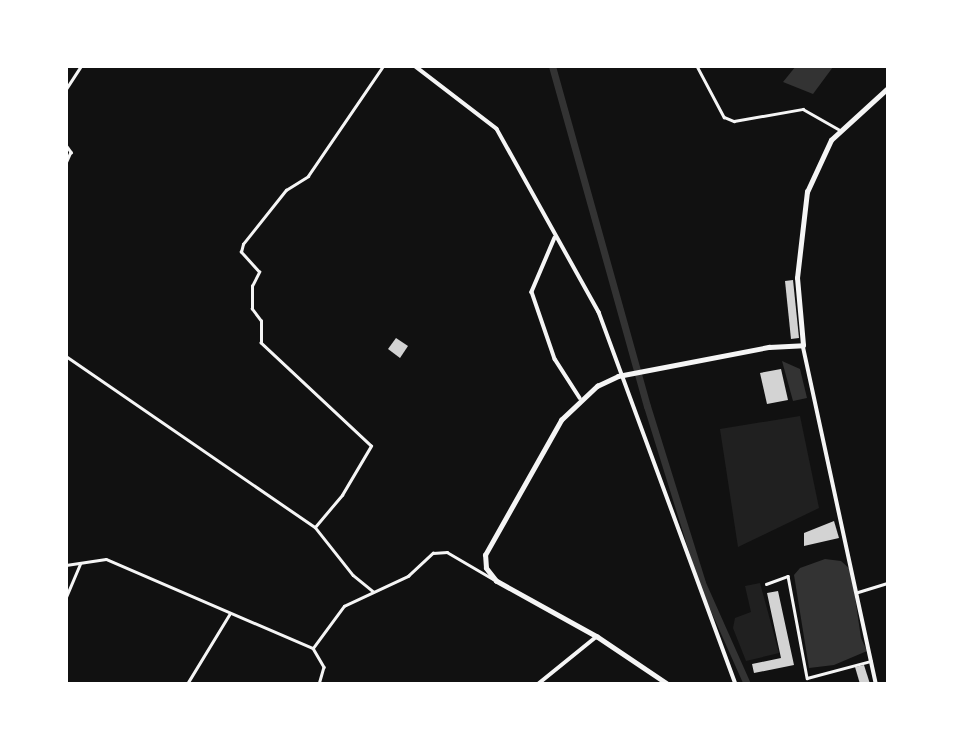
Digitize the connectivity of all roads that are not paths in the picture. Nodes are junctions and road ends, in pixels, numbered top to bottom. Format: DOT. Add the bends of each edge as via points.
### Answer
graph roads {
  1 [pos="81,66"];
  2 [pos="383,66"];
  3 [pos="415,66"];
  4 [pos="697,66"];
  5 [pos="887,88"];
  6 [pos="66,89"];
  7 [pos="841,131"];
  8 [pos="66,145"];
  9 [pos="66,163"];
  10 [pos="555,239"];
  11 [pos="803,345"];
  12 [pos="66,356"];
  13 [pos="580,398"];
  14 [pos="315,527"];
  15 [pos="80,564"];
  16 [pos="66,565"];
  17 [pos="496,581"];
  18 [pos="887,583"];
  19 [pos="766,584"];
  20 [pos="373,591"];
  21 [pos="858,592"];
  22 [pos="66,597"];
  23 [pos="229,615"];
  24 [pos="597,637"];
  25 [pos="313,648"];
  26 [pos="871,661"];
  27 [pos="807,678"];
  28 [pos="187,684"];
  29 [pos="319,684"];
  30 [pos="538,684"];
  31 [pos="667,684"];
  32 [pos="736,684"];
  33 [pos="808,684"];
  34 [pos="876,684"];
  1 -- 6 [label="street"];
  2 -- 14 [label="street" via="308,176 286,190 241,252 259,272 252,286 252,309 261,321 261,343 371,446 342,495"];
  3 -- 10 [label="street" via="497,129"];
  4 -- 7 [label="street" via="724,117 734,121 803,108"];
  5 -- 7 [label="main road"];
  7 -- 11 [label="main road" via="820,157 801,217 797,278"];
  8 -- 9 [label="street" via="71,152"];
  10 -- 13 [label="street" via="532,292 555,359"];
  10 -- 32 [label="street" via="599,312"];
  11 -- 13 [label="main road" via="769,347 618,376"];
  11 -- 21 [label="street"];
  12 -- 14 [label="street"];
  13 -- 17 [label="main road" via="561,421 485,555 486,569"];
  14 -- 20 [label="street" via="353,575"];
  15 -- 16 [label="street"];
  15 -- 22 [label="street"];
  15 -- 23 [label="street" via="106,559"];
  17 -- 20 [label="street" via="440,551 408,576"];
  17 -- 24 [label="main road"];
  18 -- 21 [label="street"];
  19 -- 27 [label="street" via="788,576"];
  20 -- 25 [label="street" via="344,606"];
  21 -- 26 [label="street"];
  23 -- 25 [label="street"];
  23 -- 28 [label="street"];
  24 -- 30 [label="street"];
  24 -- 31 [label="main road"];
  25 -- 29 [label="street" via="324,667"];
  26 -- 27 [label="street"];
  26 -- 34 [label="street"];
  27 -- 33 [label="street"];
}
